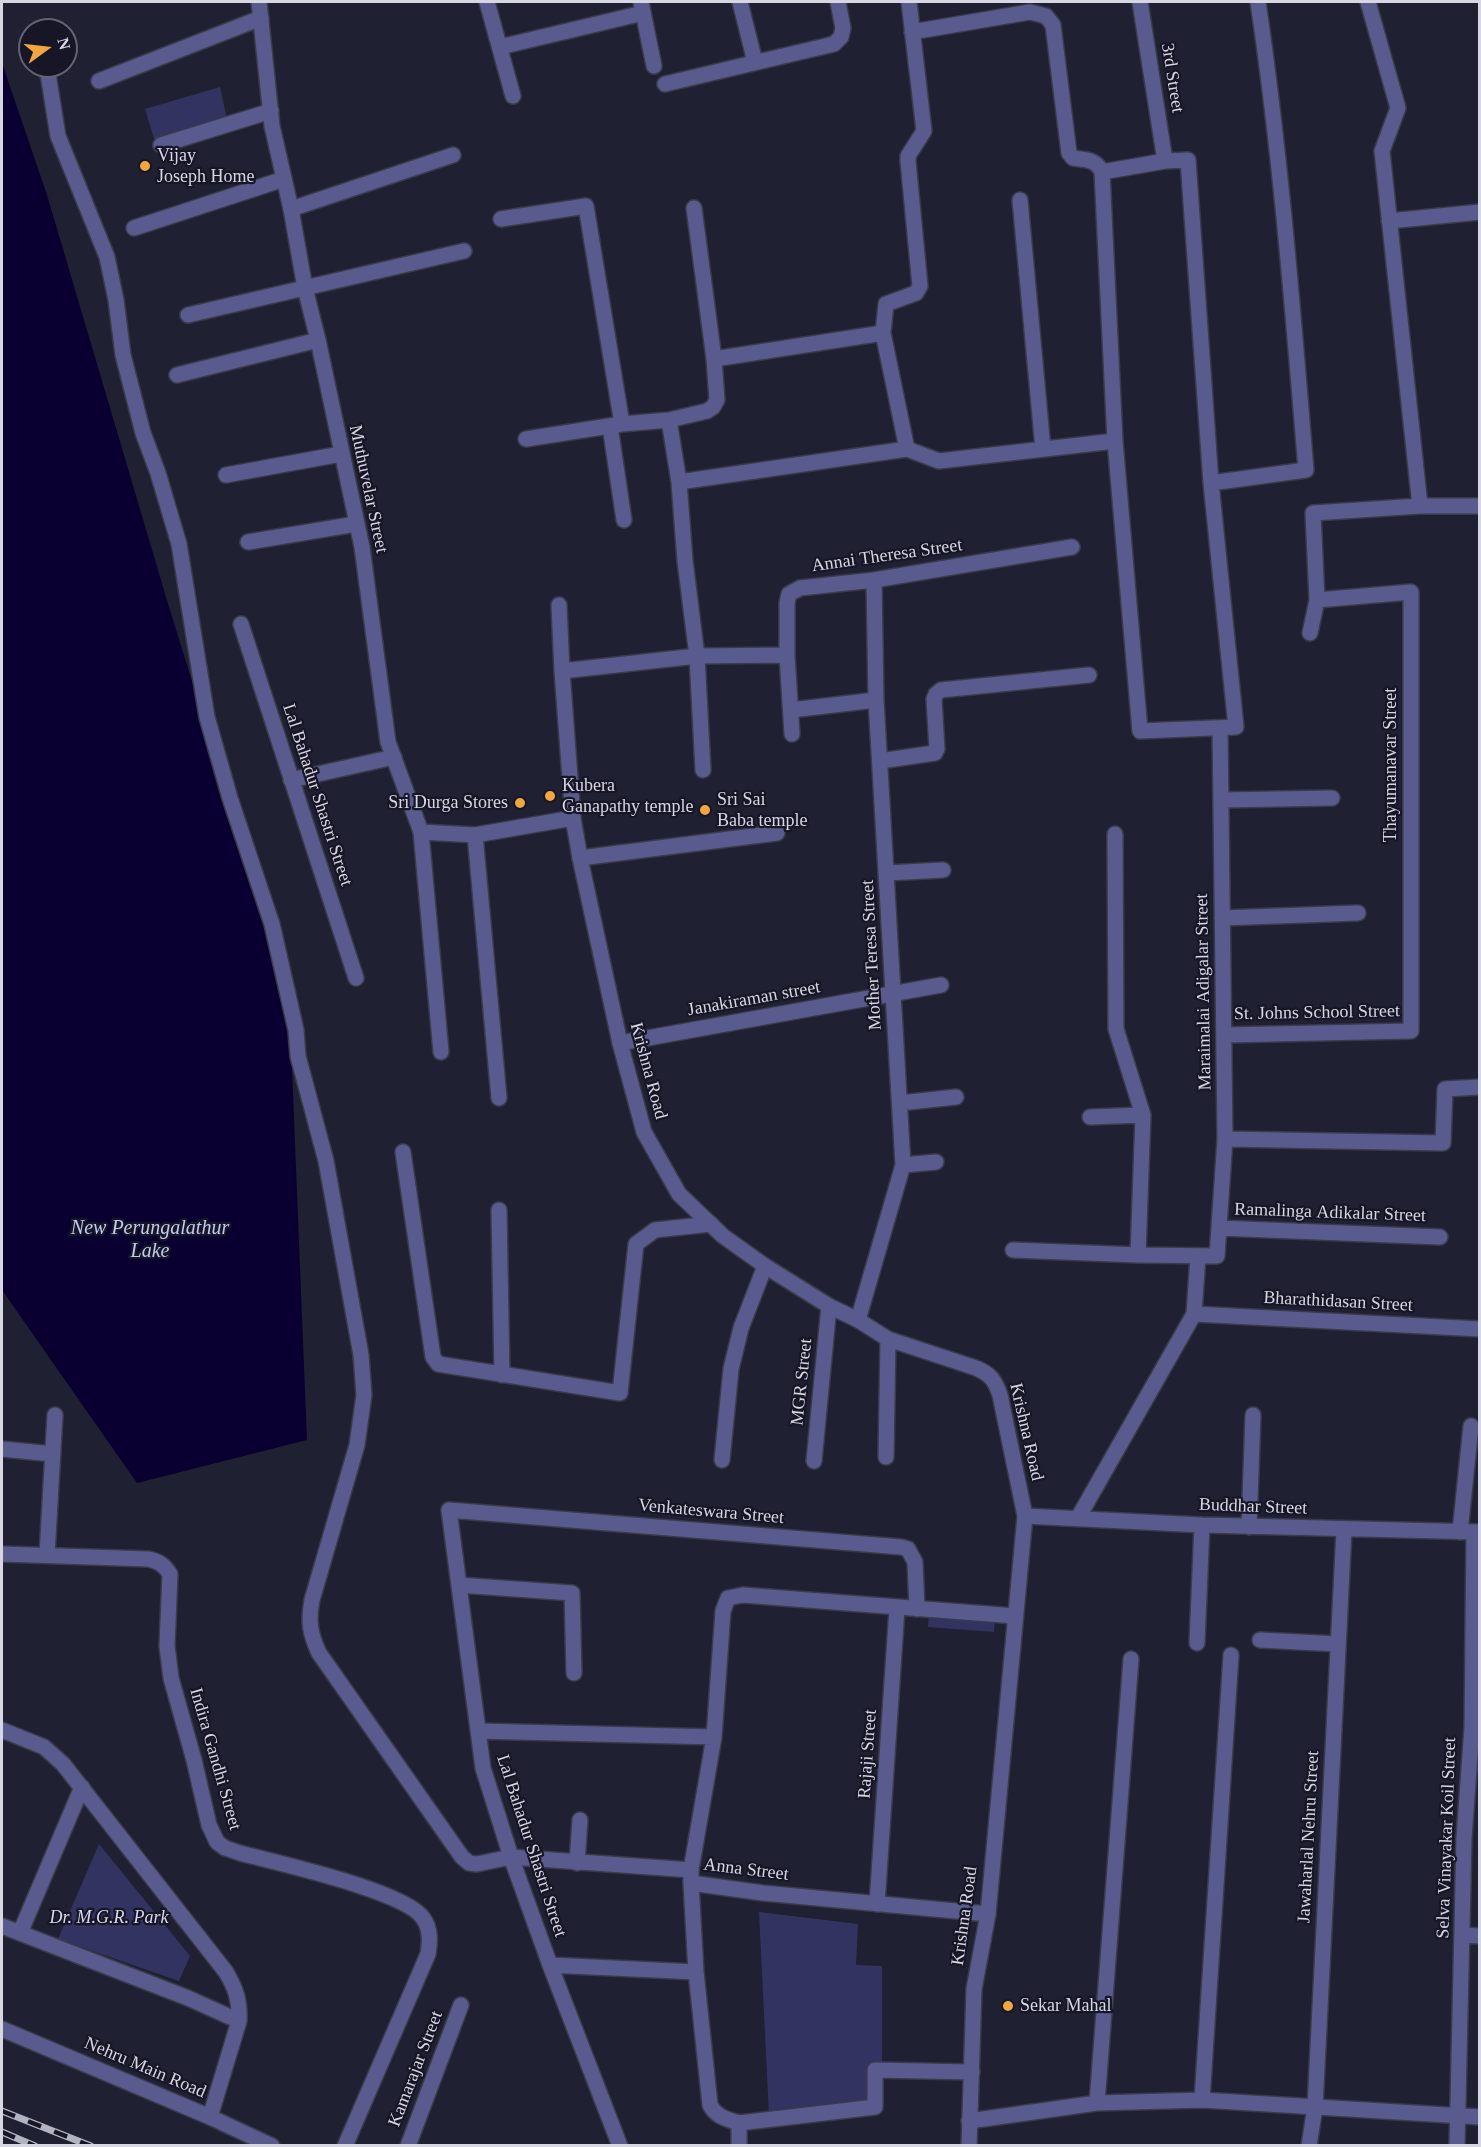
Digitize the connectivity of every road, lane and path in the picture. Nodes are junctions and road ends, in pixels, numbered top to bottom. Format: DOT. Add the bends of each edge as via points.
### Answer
graph roads {
  1 [pos="259,2"];
  2 [pos="487,2"];
  3 [pos="740,2"];
  4 [pos="838,2"];
  5 [pos="909,2"];
  6 [pos="1140,2"];
  7 [pos="1258,2"];
  8 [pos="1368,2"];
  9 [pos="642,7"];
  10 [pos="261,18"];
  11 [pos="912,32"];
  12 [pos="500,47"];
  13 [pos="754,62"];
  14 [pos="654,66"];
  15 [pos="49,78"];
  16 [pos="99,81"];
  17 [pos="665,84"];
  18 [pos="513,96"];
  19 [pos="271,111"];
  20 [pos="161,145"];
  21 [pos="453,155"];
  22 [pos="1165,161"];
  23 [pos="1102,172"];
  24 [pos="284,179"];
  25 [pos="1020,200"];
  26 [pos="694,208"];
  27 [pos="291,209"];
  28 [pos="1479,212"];
  29 [pos="501,219"];
  30 [pos="1389,221"];
  31 [pos="134,228"];
  32 [pos="465,250"];
  33 [pos="305,288"];
  34 [pos="188,315"];
  35 [pos="883,333"];
  36 [pos="318,340"];
  37 [pos="714,359"];
  38 [pos="177,375"];
  39 [pos="669,420"];
  40 [pos="616,425"];
  41 [pos="526,439"];
  42 [pos="1115,441"];
  43 [pos="907,449"];
  44 [pos="1043,449"];
  45 [pos="341,454"];
  46 [pos="226,475"];
  47 [pos="679,482"];
  48 [pos="1211,483"];
  49 [pos="1420,506"];
  50 [pos="1479,506"];
  51 [pos="624,520"];
  52 [pos="356,524"];
  53 [pos="248,542"];
  54 [pos="1072,547"];
  55 [pos="874,580"];
  56 [pos="1317,600"];
  57 [pos="559,605"];
  58 [pos="240,624"];
  59 [pos="1310,633"];
  60 [pos="787,655"];
  61 [pos="697,656"];
  62 [pos="562,671"];
  63 [pos="1089,675"];
  64 [pos="876,700"];
  65 [pos="791,710"];
  66 [pos="1220,728"];
  67 [pos="792,734"];
  68 [pos="394,757"];
  69 [pos="880,761"];
  70 [pos="703,770"];
  71 [pos="291,780"];
  72 [pos="1332,798"];
  73 [pos="1221,800"];
  74 [pos="573,818"];
  75 [pos="421,832"];
  76 [pos="777,833"];
  77 [pos="1115,834"];
  78 [pos="475,835"];
  79 [pos="580,858"];
  80 [pos="944,870"];
  81 [pos="887,873"];
  82 [pos="1358,913"];
  83 [pos="1222,918"];
  84 [pos="356,978"];
  85 [pos="941,985"];
  86 [pos="894,993"];
  87 [pos="1412,1031"];
  88 [pos="1224,1035"];
  89 [pos="620,1043"];
  90 [pos="441,1052"];
  91 [pos="1479,1088"];
  92 [pos="956,1097"];
  93 [pos="499,1098"];
  94 [pos="900,1102"];
  95 [pos="1143,1115"];
  96 [pos="1090,1117"];
  97 [pos="1225,1139"];
  98 [pos="403,1152"];
  99 [pos="936,1162"];
  100 [pos="903,1165"];
  101 [pos="500,1210"];
  102 [pos="711,1224"];
  103 [pos="1219,1228"];
  104 [pos="1440,1237"];
  105 [pos="1013,1250"];
  106 [pos="1138,1255"];
  107 [pos="1198,1256"];
  108 [pos="765,1266"];
  109 [pos="829,1306"];
  110 [pos="1194,1314"];
  111 [pos="858,1320"];
  112 [pos="1479,1329"];
  113 [pos="888,1339"];
  114 [pos="502,1375"];
  115 [pos="55,1415"];
  116 [pos="1253,1415"];
  117 [pos="1471,1426"];
  118 [pos="2,1449"];
  119 [pos="54,1454"];
  120 [pos="886,1457"];
  121 [pos="722,1460"];
  122 [pos="814,1461"];
  123 [pos="448,1510"];
  124 [pos="1025,1516"];
  125 [pos="1078,1518"];
  126 [pos="1202,1525"];
  127 [pos="1249,1527"];
  128 [pos="1344,1530"];
  129 [pos="1471,1532"];
  130 [pos="2,1554"];
  131 [pos="46,1555"];
  132 [pos="459,1585"];
  133 [pos="897,1608"];
  134 [pos="917,1609"];
  135 [pos="1015,1616"];
  136 [pos="1260,1640"];
  137 [pos="1197,1643"];
  138 [pos="1338,1644"];
  139 [pos="1231,1655"];
  140 [pos="1131,1659"];
  141 [pos="574,1673"];
  142 [pos="478,1731"];
  143 [pos="3,1734"];
  144 [pos="714,1737"];
  145 [pos="82,1786"];
  146 [pos="579,1820"];
  147 [pos="511,1857"];
  148 [pos="577,1863"];
  149 [pos="691,1877"];
  150 [pos="877,1904"];
  151 [pos="988,1914"];
  152 [pos="2,1926"];
  153 [pos="20,1933"];
  154 [pos="1462,1935"];
  155 [pos="1479,1936"];
  156 [pos="550,1965"];
  157 [pos="696,1972"];
  158 [pos="461,2005"];
  159 [pos="239,2021"];
  160 [pos="2,2029"];
  161 [pos="972,2072"];
  162 [pos="1202,2100"];
  163 [pos="1097,2103"];
  164 [pos="1315,2107"];
  165 [pos="1458,2116"];
  166 [pos="210,2117"];
  167 [pos="1479,2117"];
  168 [pos="969,2121"];
  169 [pos="739,2123"];
  170 [pos="272,2145"];
  171 [pos="345,2145"];
  172 [pos="408,2145"];
  173 [pos="620,2145"];
  174 [pos="739,2145"];
  175 [pos="969,2145"];
  176 [pos="1309,2145"];
  177 [pos="1457,2145"];
  1 -- 10 [label="street, Muthuvelar Street"];
  2 -- 12 [label="street"];
  3 -- 13 [label="street"];
  4 -- 13 [label="street" via="843,28 834,44"];
  5 -- 11 [label="street"];
  6 -- 22 [label="street, 3rd Street"];
  7 -- 48 [label="street" via="1285,230 1306,470"];
  8 -- 30 [label="street" via="1398,108 1382,152"];
  9 -- 12 [label="street"];
  9 -- 14 [label="street"];
  10 -- 16 [label="street"];
  10 -- 19 [label="street, Muthuvelar Street"];
  11 -- 23 [label="street" via="1030,12 1046,16 1053,25 1068,153 1073,158 1099,164"];
  11 -- 35 [label="street" via="924,131 908,161 920,286 916,293 886,304"];
  12 -- 18 [label="street"];
  13 -- 17 [label="street"];
  15 -- 147 [label="street, Anna Street" via="58,136 107,257 123,355 142,433 179,544 210,728 272,924 296,1030 298,1056 326,1161 361,1355 364,1395 357,1445 312,1600 309,1628 319,1653 462,1857 477,1864"];
  19 -- 20 [label="street"];
  19 -- 24 [label="street, Muthuvelar Street"];
  21 -- 27 [label="street"];
  22 -- 23 [label="street"];
  22 -- 48 [label="street" via="1188,160"];
  23 -- 42 [label="street"];
  24 -- 27 [label="street, Muthuvelar Street"];
  24 -- 31 [label="street"];
  25 -- 44 [label="street"];
  26 -- 37 [label="street"];
  27 -- 33 [label="street, Muthuvelar Street"];
  28 -- 30 [label="street"];
  29 -- 40 [label="street" via="586,206"];
  30 -- 49 [label="street"];
  32 -- 33 [label="street"];
  33 -- 34 [label="street"];
  33 -- 36 [label="street, Muthuvelar Street"];
  35 -- 37 [label="street"];
  35 -- 43 [label="street"];
  36 -- 38 [label="street"];
  36 -- 45 [label="street, Muthuvelar Street"];
  37 -- 39 [label="street" via="717,400 713,407"];
  39 -- 40 [label="street"];
  39 -- 47 [label="street"];
  40 -- 41 [label="street"];
  40 -- 51 [label="street"];
  42 -- 44 [label="street"];
  42 -- 66 [label="street" via="1140,731"];
  43 -- 44 [label="street" via="939,461"];
  43 -- 47 [label="street"];
  45 -- 46 [label="street"];
  45 -- 52 [label="street, Muthuvelar Street"];
  47 -- 61 [label="street"];
  48 -- 66 [label="street" via="1236,727"];
  49 -- 50 [label="street"];
  49 -- 56 [label="street" via="1313,513"];
  52 -- 53 [label="street"];
  52 -- 68 [label="street, Muthuvelar Street" via="388,742"];
  54 -- 55 [label="street, Annai Theresa Street"];
  55 -- 60 [label="street, Annai Theresa Street" via="800,588 789,594"];
  55 -- 64 [label="street, Mother Teresa Street"];
  56 -- 59 [label="street"];
  56 -- 87 [label="street, Thayumanavar Street" via="1411,592"];
  57 -- 62 [label="street, Krishna Road"];
  58 -- 71 [label="street, Lal Bahadur Shastri Street"];
  60 -- 61 [label="street"];
  60 -- 65 [label="street, Annai Theresa Street"];
  61 -- 62 [label="street"];
  61 -- 70 [label="street"];
  62 -- 74 [label="street, Krishna Road"];
  63 -- 69 [label="street" via="941,690 934,699 935,753"];
  64 -- 65 [label="street"];
  64 -- 69 [label="street, Mother Teresa Street"];
  65 -- 67 [label="street, Annai Theresa Street"];
  66 -- 73 [label="street, Maraimalai Adigalar Street"];
  68 -- 71 [label="street"];
  68 -- 75 [label="street, Muthuvelar Street"];
  69 -- 81 [label="street, Mother Teresa Street"];
  71 -- 84 [label="street, Lal Bahadur Shastri Street"];
  72 -- 73 [label="street"];
  73 -- 83 [label="street, Maraimalai Adigalar Street"];
  74 -- 78 [label="street"];
  74 -- 79 [label="street, Krishna Road"];
  75 -- 78 [label="street"];
  75 -- 90 [label="street, Muthuvelar Street"];
  76 -- 79 [label="street"];
  77 -- 95 [label="street" via="1116,1029"];
  78 -- 93 [label="street"];
  79 -- 89 [label="street, Krishna Road"];
  80 -- 81 [label="street"];
  81 -- 86 [label="street, Mother Teresa Street"];
  82 -- 83 [label="street"];
  83 -- 88 [label="street, Maraimalai Adigalar Street"];
  85 -- 86 [label="street, Janakiraman street"];
  86 -- 89 [label="street, Janakiraman street"];
  86 -- 94 [label="street, Mother Teresa Street"];
  87 -- 88 [label="street, St. Johns School Street"];
  88 -- 97 [label="street, Maraimalai Adigalar Street"];
  89 -- 102 [label="street, Krishna Road" via="644,1131 679,1194"];
  91 -- 97 [label="street" via="1445,1089 1443,1143"];
  92 -- 94 [label="street"];
  94 -- 100 [label="street, Mother Teresa Street"];
  95 -- 96 [label="street"];
  95 -- 106 [label="street"];
  97 -- 103 [label="street, Maraimalai Adigalar Street"];
  98 -- 114 [label="street" via="433,1357 438,1364"];
  99 -- 100 [label="street"];
  100 -- 111 [label="street, Mother Teresa Street"];
  101 -- 114 [label="street"];
  102 -- 108 [label="street, Krishna Road"];
  102 -- 114 [label="street" via="655,1230 636,1244 620,1393"];
  103 -- 104 [label="street, Ramalinga Adikalar Street"];
  103 -- 107 [label="street, Maraimalai Adigalar Street" via="1217,1256"];
  105 -- 106 [label="street"];
  106 -- 107 [label="street"];
  107 -- 110 [label="street"];
  108 -- 109 [label="street, Krishna Road"];
  108 -- 121 [label="street" via="741,1328 731,1369"];
  109 -- 111 [label="street, Krishna Road"];
  109 -- 122 [label="street, MGR Street"];
  110 -- 112 [label="street, Bharathidasan Street"];
  110 -- 125 [label="street"];
  111 -- 113 [label="street, Krishna Road"];
  113 -- 120 [label="street"];
  113 -- 124 [label="street, Krishna Road" via="976,1368 995,1381"];
  115 -- 119 [label="street"];
  116 -- 127 [label="street"];
  117 -- 129 [label="street, Selva Vinayakar Koil Street"];
  118 -- 119 [label="street"];
  119 -- 131 [label="street"];
  123 -- 132 [label="street, Lal Bahadur Shastri Street"];
  123 -- 134 [label="street, Venkateswara Street" via="901,1547 908,1549 915,1562"];
  124 -- 125 [label="street, Buddhar Street"];
  124 -- 135 [label="street, Krishna Road"];
  125 -- 126 [label="street, Buddhar Street"];
  126 -- 127 [label="street, Buddhar Street"];
  126 -- 137 [label="street"];
  127 -- 128 [label="street, Buddhar Street"];
  128 -- 129 [label="street, Buddhar Street"];
  128 -- 138 [label="street, Jawaharlal Nehru Street"];
  129 -- 154 [label="street, Selva Vinayakar Koil Street" via="1472,1727"];
  130 -- 131 [label="street, Indira Gandhi Street"];
  131 -- 171 [label="street, Indira Gandhi Street" via="157,1560 170,1574 167,1646 171,1678 209,1825 217,1842 240,1854 362,1886 405,1904 424,1919 430,1942 428,1954"];
  132 -- 141 [label="street" via="572,1593"];
  132 -- 142 [label="street, Lal Bahadur Shastri Street"];
  133 -- 134 [label="street"];
  133 -- 144 [label="street" via="743,1595 728,1598 723,1611"];
  133 -- 150 [label="street, Rajaji Street"];
  134 -- 135 [label="street"];
  135 -- 151 [label="street, Krishna Road"];
  136 -- 138 [label="street"];
  138 -- 164 [label="street, Jawaharlal Nehru Street"];
  139 -- 162 [label="street"];
  140 -- 163 [label="street"];
  142 -- 144 [label="street"];
  142 -- 147 [label="street, Lal Bahadur Shastri Street" via="483,1768"];
  143 -- 145 [label="street" via="44,1748"];
  144 -- 149 [label="street"];
  145 -- 153 [label="street"];
  145 -- 159 [label="street" via="226,1972 236,1989"];
  146 -- 148 [label="street"];
  147 -- 148 [label="street, Anna Street"];
  147 -- 156 [label="street, Lal Bahadur Shastri Street"];
  148 -- 149 [label="street, Anna Street"];
  149 -- 150 [label="street, Anna Street" via="763,1893"];
  149 -- 157 [label="street"];
  150 -- 151 [label="street, Anna Street"];
  151 -- 161 [label="street, Krishna Road" via="974,1989"];
  152 -- 153 [label="street"];
  153 -- 159 [label="street"];
  154 -- 155 [label="street"];
  154 -- 165 [label="street, Selva Vinayakar Koil Street"];
  156 -- 157 [label="street"];
  156 -- 173 [label="street, Lal Bahadur Shastri Street"];
  157 -- 169 [label="street" via="710,2105 721,2117"];
  158 -- 172 [label="street, Kamarajar Street"];
  159 -- 166 [label="street"];
  160 -- 166 [label="street, Nehru Main Road"];
  161 -- 168 [label="street, Krishna Road"];
  161 -- 169 [label="street" via="875,2070 875,2107"];
  162 -- 163 [label="street"];
  162 -- 164 [label="street"];
  163 -- 168 [label="street"];
  164 -- 165 [label="street"];
  164 -- 176 [label="street, Jawaharlal Nehru Street"];
  165 -- 167 [label="street"];
  165 -- 177 [label="street, Selva Vinayakar Koil Street"];
  166 -- 170 [label="street, Nehru Main Road"];
  168 -- 175 [label="street, Krishna Road"];
  169 -- 174 [label="street"];
}
